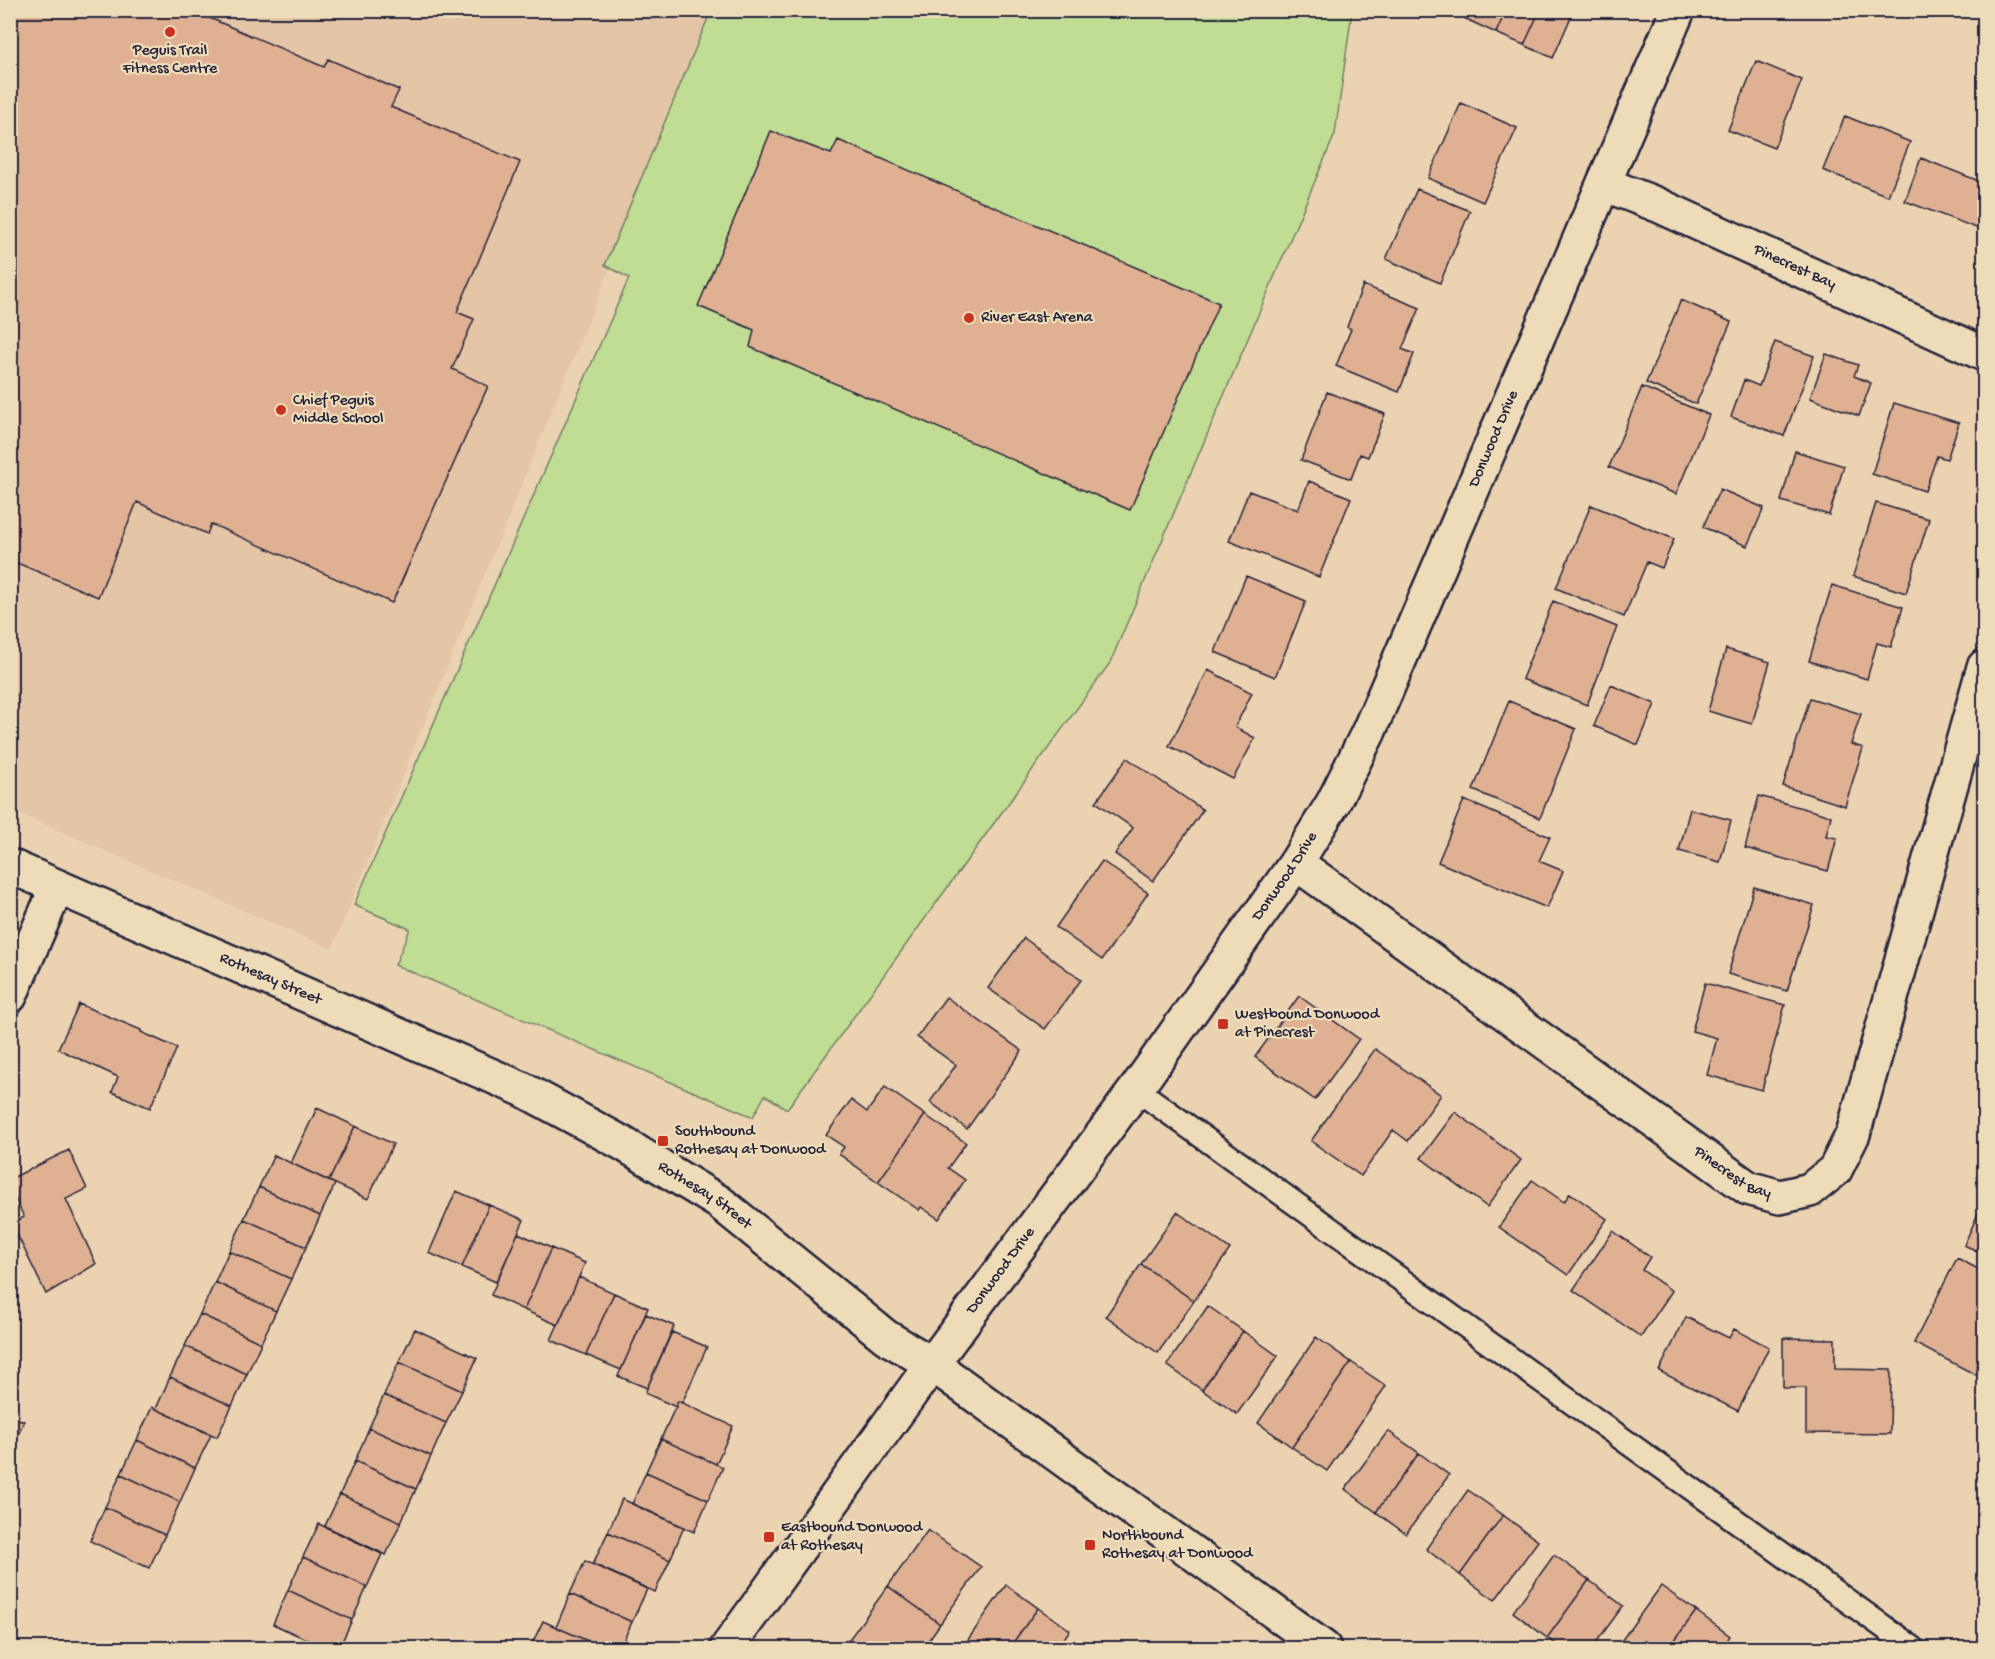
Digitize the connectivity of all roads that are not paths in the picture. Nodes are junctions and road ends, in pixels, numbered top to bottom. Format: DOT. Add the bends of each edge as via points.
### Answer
graph roads {
  1 [pos="1678,10"];
  2 [pos="1604,184"];
  3 [pos="1984,354"];
  4 [pos="1984,667"];
  5 [pos="1296,863"];
  6 [pos="10,866"];
  7 [pos="57,886"];
  8 [pos="10,996"];
  9 [pos="1136,1089"];
  10 [pos="932,1364"];
  11 [pos="738,1644"];
  12 [pos="1324,1648"];
  13 [pos="1913,1648"];
  1 -- 2 [label="street, Donwood Drive"];
  2 -- 3 [label="street, Pinecrest Bay"];
  2 -- 5 [label="street, Donwood Drive" via="1368,733 1333,803"];
  4 -- 5 [label="street, Pinecrest Bay" via="1853,1134 1834,1170 1810,1190 1780,1197 1748,1188"];
  5 -- 9 [label="street, Donwood Drive"];
  6 -- 7 [label="street, Rothesay Street"];
  7 -- 8 [label="street"];
  7 -- 10 [label="street, Rothesay Street" via="562,1110 719,1202 886,1337"];
  9 -- 10 [label="street, Donwood Drive"];
  9 -- 13 [label="lane"];
  10 -- 11 [label="street, Donwood Drive"];
  10 -- 12 [label="street, Rothesay Street"];
}
